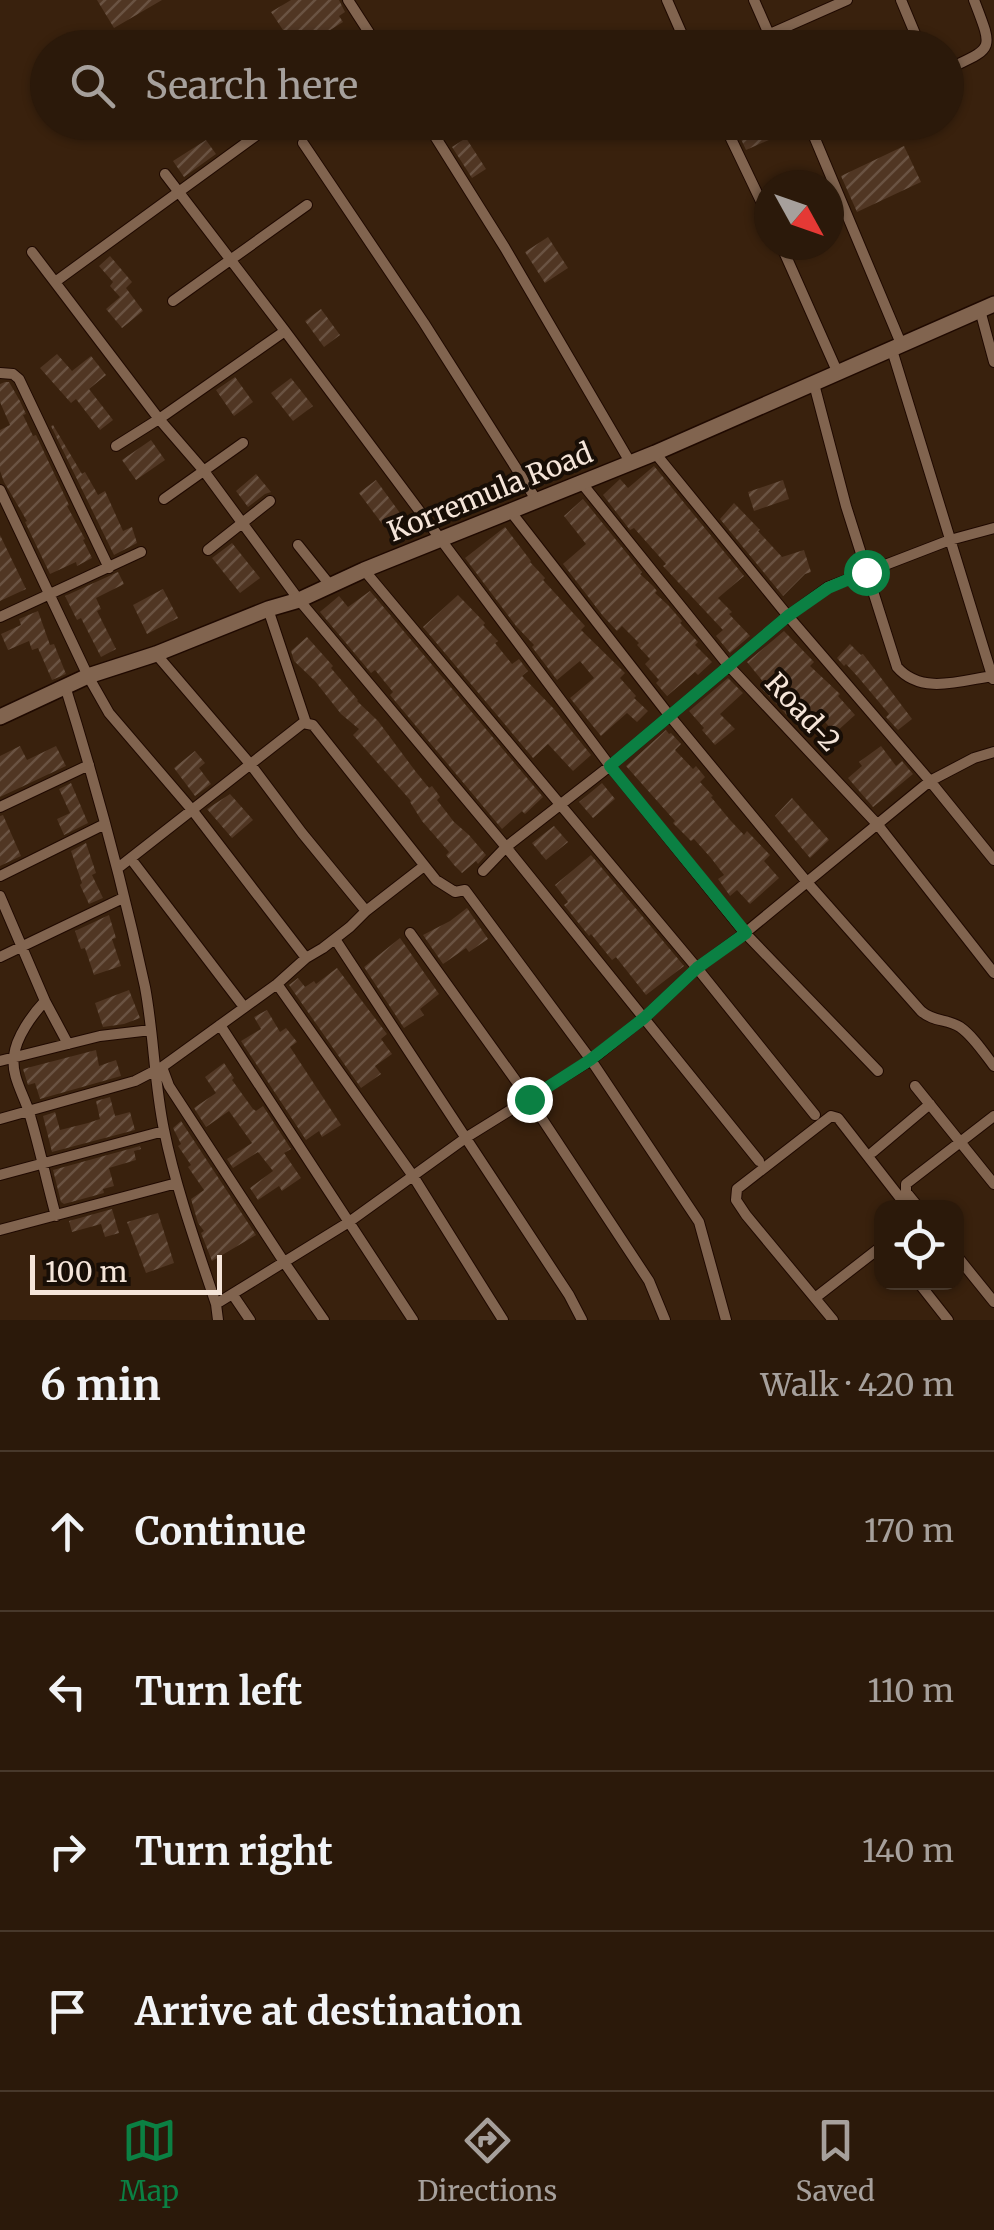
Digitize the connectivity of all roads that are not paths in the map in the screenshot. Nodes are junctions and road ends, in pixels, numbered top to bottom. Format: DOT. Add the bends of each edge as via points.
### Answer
graph roads {
  1 [pos="348,0"];
  2 [pos="667,0"];
  3 [pos="754,0"];
  4 [pos="847,0"];
  5 [pos="901,0"];
  6 [pos="974,0"];
  7 [pos="832,3"];
  8 [pos="367,30"];
  9 [pos="680,30"];
  10 [pos="767,30"];
  11 [pos="777,30"];
  12 [pos="914,30"];
  13 [pos="964,62"];
  14 [pos="250,140"];
  15 [pos="437,140"];
  16 [pos="732,140"];
  17 [pos="815,140"];
  18 [pos="303,143"];
  19 [pos="165,174"];
  20 [pos="754,187"];
  21 [pos="179,194"];
  22 [pos="306,205"];
  23 [pos="32,252"];
  24 [pos="230,260"];
  25 [pos="788,260"];
  26 [pos="54,282"];
  27 [pos="173,301"];
  28 [pos="987,307"];
  29 [pos="286,330"];
  30 [pos="897,348"];
  31 [pos="994,362"];
  32 [pos="837,371"];
  33 [pos="0,373"];
  34 [pos="814,384"];
  35 [pos="159,419"];
  36 [pos="243,443"];
  37 [pos="116,446"];
  38 [pos="655,453"];
  39 [pos="630,462"];
  40 [pos="204,471"];
  41 [pos="580,481"];
  42 [pos="0,490"];
  43 [pos="164,499"];
  44 [pos="270,501"];
  45 [pos="536,501"];
  46 [pos="511,512"];
  47 [pos="244,524"];
  48 [pos="994,528"];
  49 [pos="441,540"];
  50 [pos="950,540"];
  51 [pos="298,546"];
  52 [pos="208,550"];
  53 [pos="141,552"];
  54 [pos="110,568"];
  55 [pos="364,570"];
  56 [pos="866,572"];
  57 [pos="330,585"];
  58 [pos="50,594"];
  59 [pos="299,600"];
  60 [pos="268,609"];
  61 [pos="788,616"];
  62 [pos="0,617"];
  63 [pos="156,654"];
  64 [pos="728,666"];
  65 [pos="88,676"];
  66 [pos="993,679"];
  67 [pos="65,686"];
  68 [pos="669,715"];
  69 [pos="0,716"];
  70 [pos="306,723"];
  71 [pos="994,752"];
  72 [pos="251,764"];
  73 [pos="89,765"];
  74 [pos="610,766"];
  75 [pos="930,780"];
  76 [pos="561,805"];
  77 [pos="0,806"];
  78 [pos="194,811"];
  79 [pos="105,824"];
  80 [pos="878,825"];
  81 [pos="506,847"];
  82 [pos="131,860"];
  83 [pos="994,860"];
  84 [pos="424,866"];
  85 [pos="118,868"];
  86 [pos="483,870"];
  87 [pos="0,876"];
  88 [pos="806,880"];
  89 [pos="0,896"];
  90 [pos="123,898"];
  91 [pos="366,911"];
  92 [pos="746,933"];
  93 [pos="410,934"];
  94 [pos="335,939"];
  95 [pos="21,947"];
  96 [pos="0,957"];
  97 [pos="306,958"];
  98 [pos="697,968"];
  99 [pos="994,973"];
  100 [pos="277,984"];
  101 [pos="45,1001"];
  102 [pos="244,1007"];
  103 [pos="644,1018"];
  104 [pos="220,1025"];
  105 [pos="151,1030"];
  106 [pos="68,1044"];
  107 [pos="13,1058"];
  108 [pos="590,1060"];
  109 [pos="0,1061"];
  110 [pos="994,1066"];
  111 [pos="158,1069"];
  112 [pos="878,1071"];
  113 [pos="915,1086"];
  114 [pos="529,1099"];
  115 [pos="930,1104"];
  116 [pos="28,1111"];
  117 [pos="814,1115"];
  118 [pos="994,1116"];
  119 [pos="0,1118"];
  120 [pos="164,1131"];
  121 [pos="467,1138"];
  122 [pos="960,1140"];
  123 [pos="872,1152"];
  124 [pos="759,1161"];
  125 [pos="42,1165"];
  126 [pos="0,1175"];
  127 [pos="412,1176"];
  128 [pos="177,1183"];
  129 [pos="994,1184"];
  130 [pos="902,1200"];
  131 [pos="912,1200"];
  132 [pos="56,1216"];
  133 [pos="349,1222"];
  134 [pos="0,1230"];
  135 [pos="874,1252"];
  136 [pos="284,1262"];
  137 [pos="964,1265"];
  138 [pos="924,1290"];
  139 [pos="233,1295"];
  140 [pos="815,1298"];
  141 [pos="994,1302"];
  142 [pos="216,1304"];
  143 [pos="218,1320"];
  144 [pos="250,1320"];
  145 [pos="324,1320"];
  146 [pos="413,1320"];
  147 [pos="503,1320"];
  148 [pos="582,1320"];
  149 [pos="665,1320"];
  150 [pos="726,1320"];
  151 [pos="833,1320"];
  152 [pos="948,1320"];
  1 -- 8 [label="street"];
  2 -- 9 [label="street"];
  3 -- 10 [label="street"];
  4 -- 7 [label="street"];
  5 -- 12 [label="street"];
  6 -- 13 [label="street" via="991,40 983,54"];
  7 -- 11 [label="street"];
  14 -- 21 [label="street"];
  15 -- 39 [label="street"];
  16 -- 20 [label="street"];
  17 -- 30 [label="street"];
  18 -- 45 [label="street"];
  19 -- 21 [label="street"];
  21 -- 24 [label="street"];
  21 -- 26 [label="street"];
  22 -- 24 [label="street"];
  23 -- 26 [label="street"];
  24 -- 27 [label="street"];
  24 -- 29 [label="street"];
  25 -- 32 [label="street"];
  26 -- 35 [label="street"];
  28 -- 30 [label="street, Korremula Road"];
  28 -- 31 [label="street"];
  29 -- 35 [label="street"];
  29 -- 49 [label="street"];
  30 -- 32 [label="street, Korremula Road"];
  30 -- 50 [label="street"];
  32 -- 34 [label="street, Korremula Road"];
  33 -- 54 [label="street" via="19,379"];
  34 -- 38 [label="street, Korremula Road"];
  34 -- 56 [label="street"];
  35 -- 37 [label="street"];
  35 -- 40 [label="street"];
  36 -- 40 [label="street"];
  38 -- 39 [label="street, Korremula Road"];
  38 -- 61 [label="street"];
  39 -- 41 [label="street, Korremula Road"];
  40 -- 43 [label="street"];
  40 -- 47 [label="street"];
  41 -- 45 [label="street, Korremula Road"];
  41 -- 64 [label="street, Road-2"];
  42 -- 58 [label="street"];
  44 -- 47 [label="street"];
  45 -- 46 [label="street, Korremula Road"];
  46 -- 49 [label="street, Korremula Road"];
  46 -- 68 [label="street"];
  47 -- 52 [label="street"];
  47 -- 59 [label="street"];
  48 -- 50 [label="street"];
  49 -- 55 [label="street, Korremula Road"];
  49 -- 74 [label="street"];
  50 -- 56 [label="street"];
  50 -- 66 [label="street"];
  51 -- 57 [label="street"];
  53 -- 54 [label="street"];
  54 -- 58 [label="street"];
  55 -- 57 [label="street, Korremula Road"];
  55 -- 76 [label="street"];
  56 -- 61 [label="street"];
  56 -- 66 [label="street" via="902,674 939,685"];
  57 -- 59 [label="street, Korremula Road"];
  58 -- 62 [label="street"];
  58 -- 65 [label="street"];
  59 -- 60 [label="street, Korremula Road"];
  59 -- 81 [label="street"];
  60 -- 63 [label="street, Korremula Road"];
  60 -- 70 [label="street"];
  61 -- 64 [label="street"];
  61 -- 75 [label="street"];
  63 -- 65 [label="street, Korremula Road"];
  63 -- 72 [label="street"];
  64 -- 68 [label="street"];
  64 -- 80 [label="street, Road-2"];
  65 -- 67 [label="street, Korremula Road"];
  65 -- 78 [label="street" via="109,713"];
  67 -- 69 [label="street, Korremula Road"];
  67 -- 73 [label="street"];
  68 -- 74 [label="street"];
  68 -- 88 [label="street"];
  70 -- 72 [label="street"];
  70 -- 84 [label="street"];
  71 -- 75 [label="street"];
  72 -- 78 [label="street"];
  72 -- 91 [label="street"];
  73 -- 77 [label="street"];
  73 -- 79 [label="street"];
  74 -- 76 [label="street"];
  74 -- 92 [label="street"];
  75 -- 80 [label="street"];
  75 -- 83 [label="street"];
  76 -- 81 [label="street"];
  76 -- 98 [label="street"];
  78 -- 82 [label="street"];
  78 -- 97 [label="street"];
  79 -- 85 [label="street"];
  79 -- 87 [label="street"];
  80 -- 88 [label="street"];
  80 -- 99 [label="street, Road-2"];
  81 -- 86 [label="street"];
  81 -- 103 [label="street"];
  82 -- 85 [label="street"];
  82 -- 102 [label="street"];
  84 -- 91 [label="street"];
  84 -- 108 [label="street" via="448,890 465,890"];
  85 -- 90 [label="street"];
  88 -- 92 [label="street"];
  88 -- 110 [label="street" via="922,1012 964,1030"];
  89 -- 95 [label="street"];
  90 -- 95 [label="street"];
  90 -- 105 [label="street"];
  91 -- 94 [label="street"];
  92 -- 98 [label="street"];
  92 -- 112 [label="street"];
  93 -- 114 [label="street"];
  94 -- 97 [label="street"];
  94 -- 121 [label="street"];
  95 -- 96 [label="street"];
  95 -- 101 [label="street"];
  97 -- 100 [label="street"];
  98 -- 103 [label="street"];
  98 -- 117 [label="street"];
  100 -- 102 [label="street"];
  100 -- 127 [label="street"];
  101 -- 106 [label="street"];
  101 -- 107 [label="street"];
  102 -- 104 [label="street"];
  103 -- 108 [label="street"];
  103 -- 124 [label="street"];
  104 -- 111 [label="street"];
  104 -- 133 [label="street"];
  105 -- 106 [label="street"];
  105 -- 111 [label="street"];
  106 -- 107 [label="street"];
  107 -- 109 [label="street"];
  107 -- 116 [label="street"];
  108 -- 114 [label="street"];
  108 -- 150 [label="street" via="698,1222"];
  111 -- 116 [label="street"];
  111 -- 120 [label="street"];
  111 -- 136 [label="street"];
  113 -- 115 [label="street"];
  114 -- 121 [label="street"];
  114 -- 149 [label="street" via="649,1281"];
  115 -- 122 [label="street"];
  115 -- 123 [label="street"];
  116 -- 119 [label="street"];
  116 -- 125 [label="street"];
  118 -- 122 [label="street"];
  120 -- 125 [label="street"];
  120 -- 128 [label="street"];
  121 -- 127 [label="street"];
  121 -- 148 [label="street"];
  122 -- 129 [label="street"];
  122 -- 131 [label="street" via="906,1184"];
  125 -- 126 [label="street"];
  125 -- 132 [label="street"];
  127 -- 133 [label="street"];
  127 -- 147 [label="street"];
  128 -- 132 [label="street"];
  128 -- 142 [label="street"];
  130 -- 140 [label="street" via="831,1116 744,1181 736,1200"];
  132 -- 134 [label="street"];
  133 -- 136 [label="street"];
  133 -- 146 [label="street"];
  135 -- 140 [label="street"];
  136 -- 139 [label="street"];
  136 -- 145 [label="street"];
  137 -- 141 [label="street"];
  138 -- 152 [label="street"];
  139 -- 142 [label="street"];
  139 -- 144 [label="street"];
  140 -- 151 [label="street"];
  142 -- 143 [label="street"];
}
